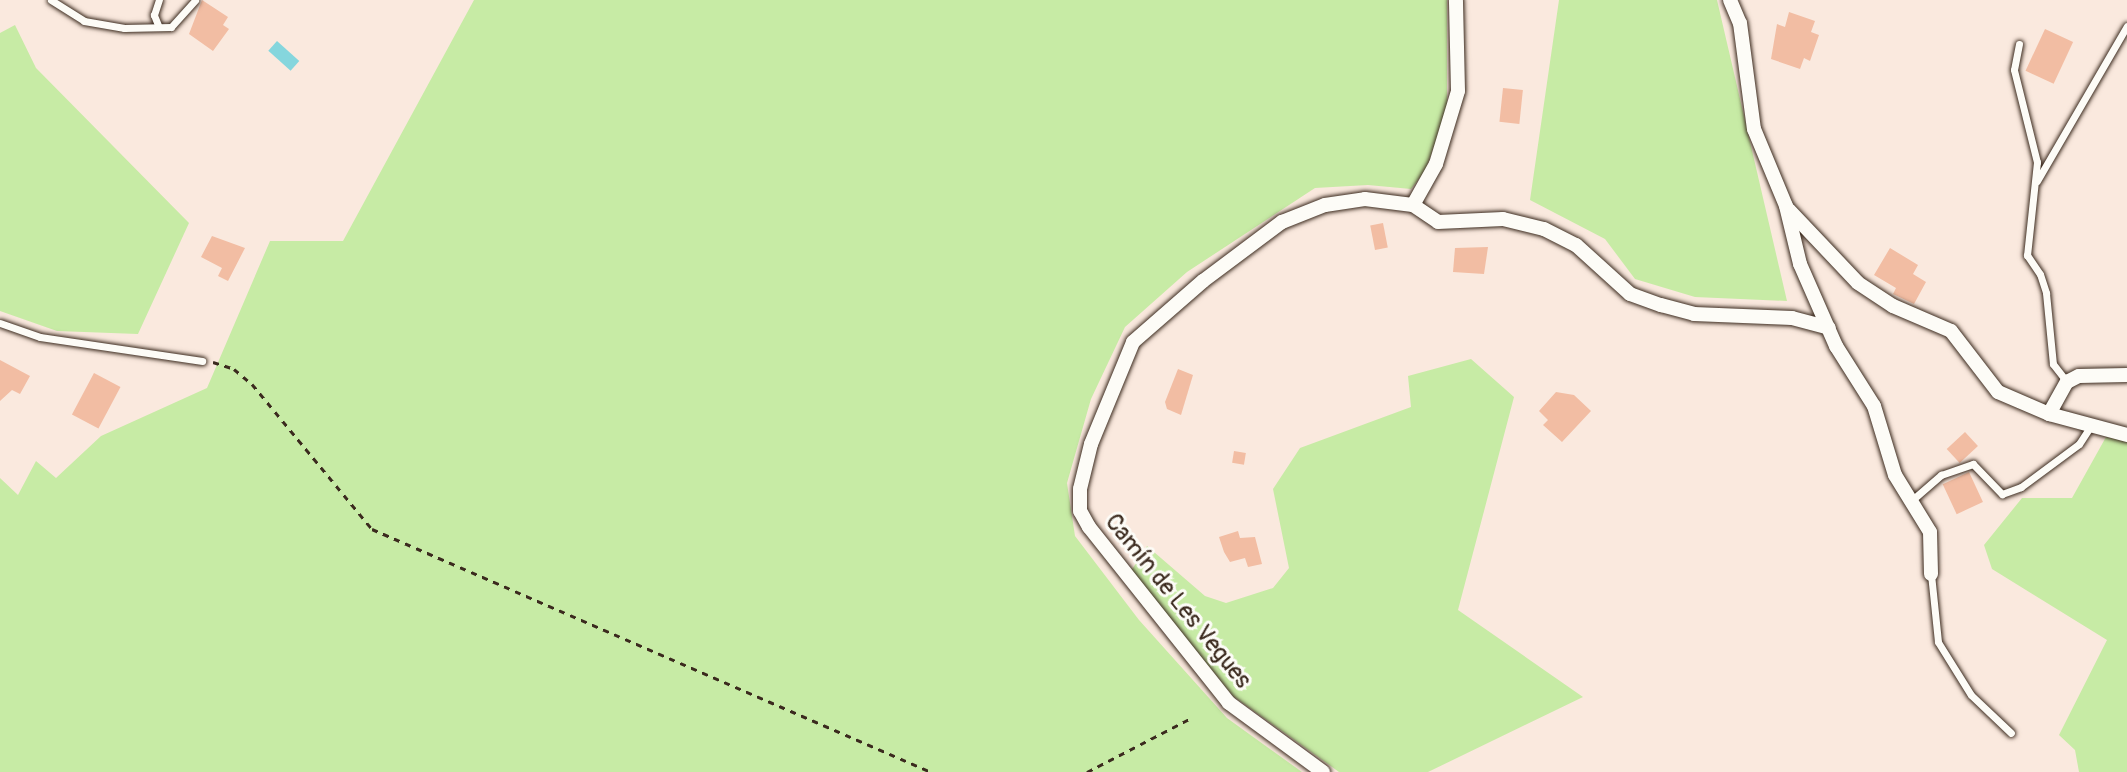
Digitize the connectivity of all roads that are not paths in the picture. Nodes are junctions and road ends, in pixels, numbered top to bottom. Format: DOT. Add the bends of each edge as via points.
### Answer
graph roads {
  1 [pos="51,0"];
  2 [pos="159,0"];
  3 [pos="195,0"];
  4 [pos="1456,0"];
  5 [pos="1730,0"];
  6 [pos="158,25"];
  7 [pos="2127,26"];
  8 [pos="2019,44"];
  9 [pos="2036,183"];
  10 [pos="1413,205"];
  11 [pos="1786,206"];
  12 [pos="0,323"];
  13 [pos="1829,328"];
  14 [pos="202,361"];
  15 [pos="2127,375"];
  16 [pos="2067,382"];
  17 [pos="2049,414"];
  18 [pos="2090,427"];
  19 [pos="2127,435"];
  20 [pos="1911,501"];
  21 [pos="1931,574"];
  22 [pos="2011,733"];
  23 [pos="1323,772"];
  1 -- 6 [label="lane" via="84,21 124,28"];
  2 -- 6 [label="lane" via="154,15"];
  3 -- 6 [label="lane" via="171,27"];
  4 -- 10 [label="street" via="1458,91 1436,164"];
  5 -- 11 [label="street" via="1740,23 1754,129"];
  7 -- 9 [label="lane"];
  8 -- 9 [label="lane" via="2014,70 2037,162"];
  9 -- 16 [label="lane" via="2027,255 2046,293 2053,364"];
  10 -- 13 [label="street, Camín de Les Vegues" via="1438,222 1503,219 1544,229 1576,245 1630,294 1661,305 1694,314 1792,318"];
  10 -- 23 [label="street, Camín de Les Vegues" via="1365,199 1325,205 1282,222 1203,281 1133,342 1091,444 1080,489 1080,511 1089,527 1229,703"];
  11 -- 13 [label="street" via="1800,264"];
  11 -- 17 [label="street" via="1858,283 1893,306 1951,331 1998,392"];
  12 -- 14 [label="lane" via="40,337"];
  13 -- 20 [label="street" via="1874,406 1895,475"];
  15 -- 16 [label="street" via="2079,376"];
  16 -- 17 [label="street"];
  17 -- 18 [label="street"];
  18 -- 19 [label="street"];
  18 -- 20 [label="lane" via="2079,444 2021,487 2002,494 1973,464 1941,475"];
  20 -- 21 [label="street" via="1930,532"];
  21 -- 22 [label="lane" via="1938,642 1971,695"];
}
